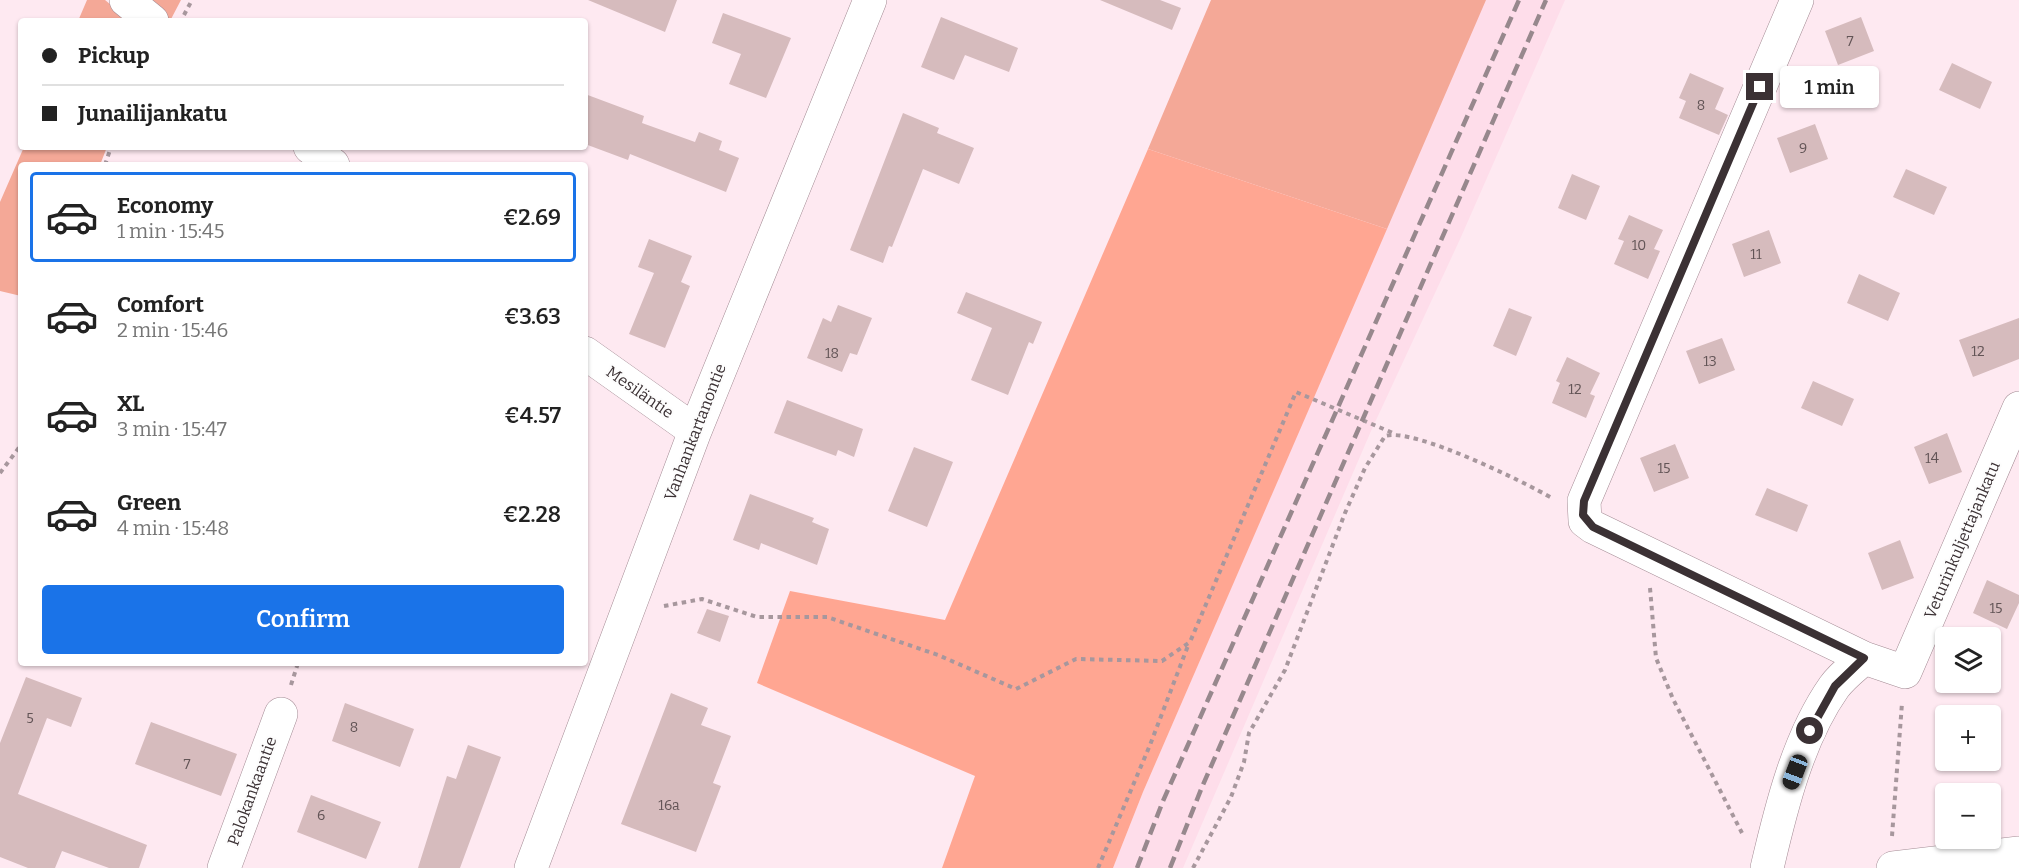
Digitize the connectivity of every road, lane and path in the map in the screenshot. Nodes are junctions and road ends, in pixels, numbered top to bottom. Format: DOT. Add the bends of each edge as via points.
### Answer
graph roads {
  1 [pos="126,0"];
  2 [pos="192,0"];
  3 [pos="1797,0"];
  4 [pos="864,2"];
  5 [pos="148,18"];
  6 [pos="183,18"];
  7 [pos="314,150"];
  8 [pos="329,162"];
  9 [pos="588,355"];
  10 [pos="2019,408"];
  11 [pos="695,431"];
  12 [pos="1393,433"];
  13 [pos="18,449"];
  14 [pos="1,471"];
  15 [pos="1583,515"];
  16 [pos="1648,555"];
  17 [pos="626,615"];
  18 [pos="1190,642"];
  19 [pos="1864,658"];
  20 [pos="1905,672"];
  21 [pos="281,714"];
  22 [pos="1743,839"];
  23 [pos="2019,853"];
  24 [pos="224,868"];
  25 [pos="531,868"];
  26 [pos="1098,868"];
  27 [pos="1193,868"];
  28 [pos="1767,868"];
  29 [pos="1893,868"];
  1 -- 5 [label="street"];
  2 -- 6 [label="path"];
  3 -- 15 [label="street" via="1584,501"];
  4 -- 11 [label="street, Vanhankartanontie"];
  7 -- 8 [label="street"];
  9 -- 11 [label="street, Mesiläntie"];
  10 -- 20 [label="street, Veturinkuljettajankatu"];
  11 -- 17 [label="street, Vanhankartanontie"];
  12 -- 15 [label="path" via="1500,471"];
  12 -- 18 [label="path" via="1296,392"];
  12 -- 27 [label="path" via="1378,443 1365,468 1286,669 1249,734 1245,762 1231,797"];
  13 -- 14 [label="path"];
  15 -- 16 [label="street" via="1593,527"];
  16 -- 19 [label="street"];
  16 -- 22 [label="path" via="1656,658"];
  17 -- 18 [label="path" via="702,599 757,617 826,617 938,655 1016,689 1077,659 1162,661"];
  17 -- 25 [label="street, Vanhankartanontie"];
  18 -- 26 [label="path"];
  19 -- 20 [label="street"];
  19 -- 28 [label="street" via="1835,686 1810,731 1787,792"];
  20 -- 29 [label="path" via="1894,791"];
  21 -- 24 [label="street, Palokankaantie"];
  23 -- 29 [label="street"];
}
